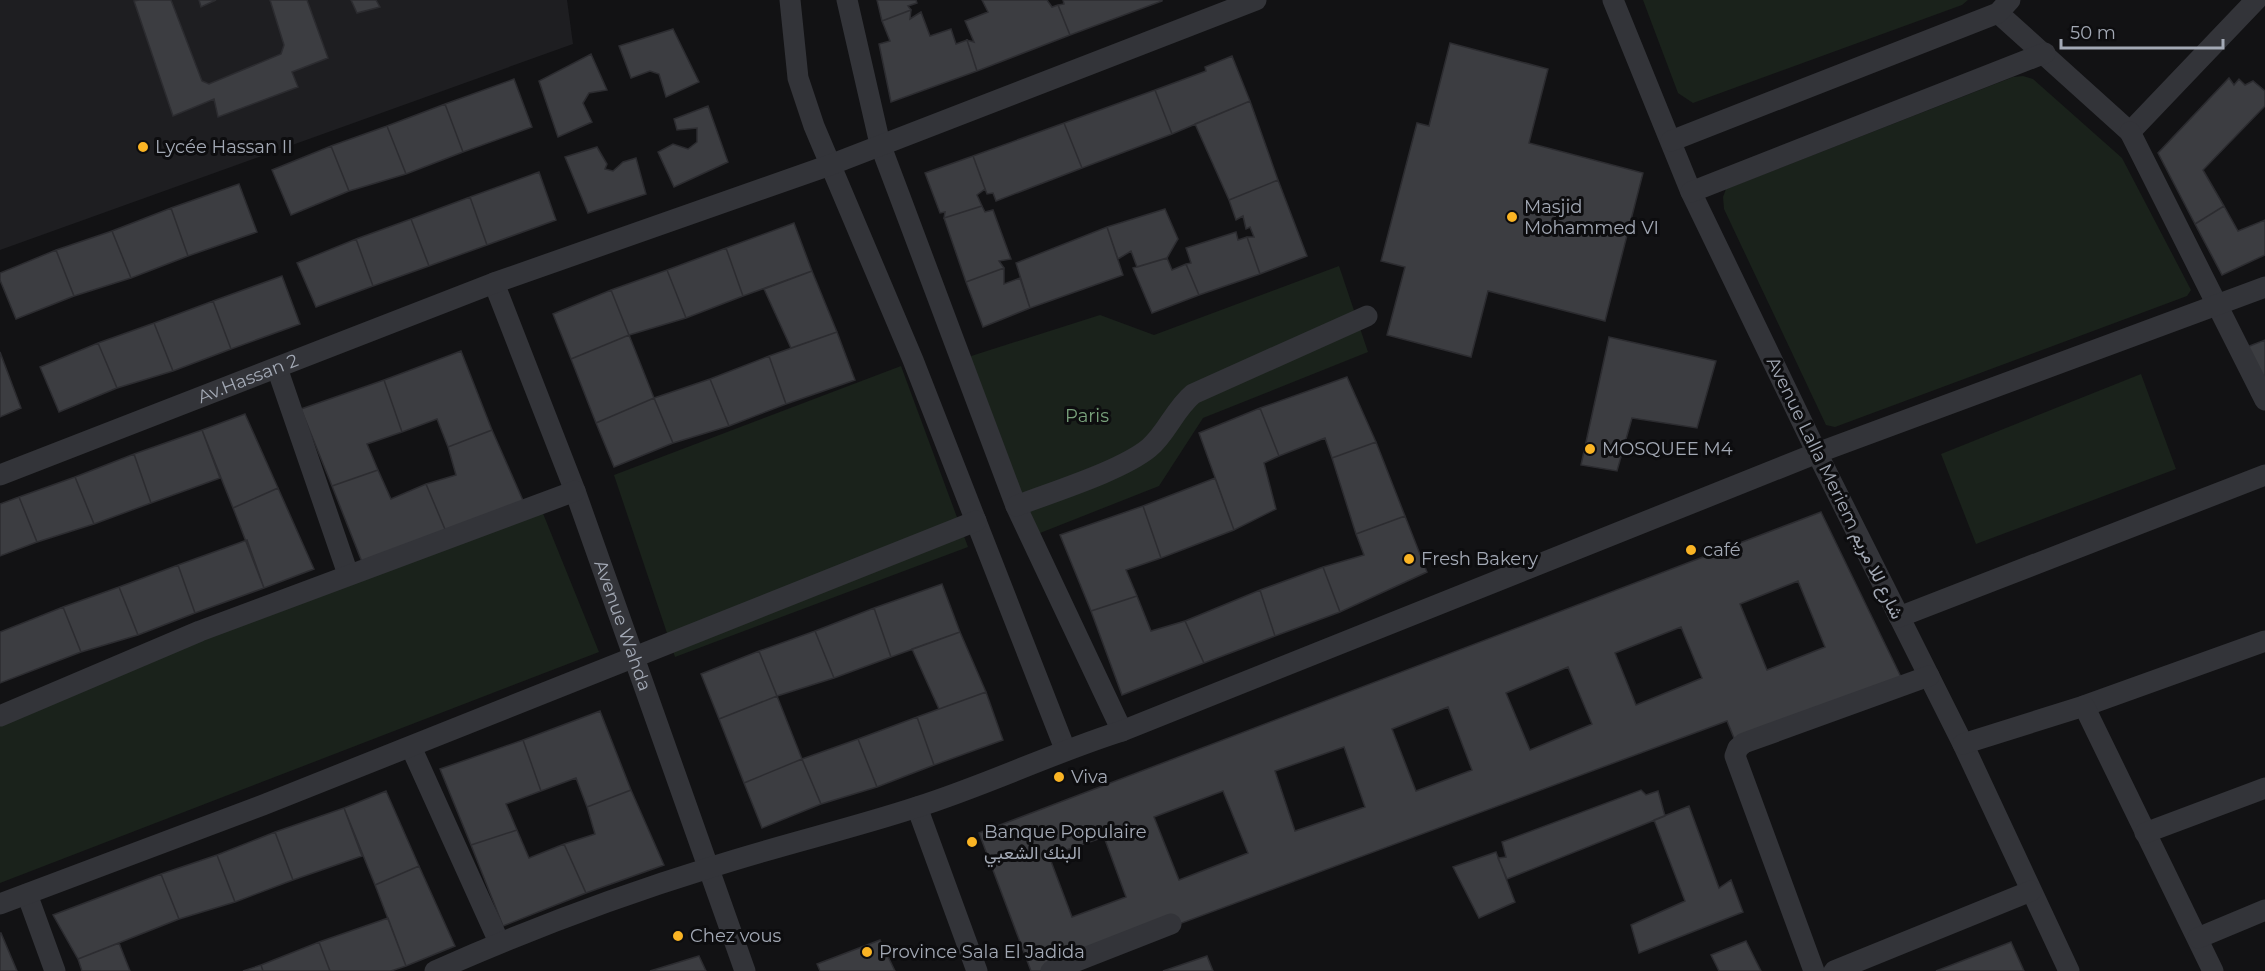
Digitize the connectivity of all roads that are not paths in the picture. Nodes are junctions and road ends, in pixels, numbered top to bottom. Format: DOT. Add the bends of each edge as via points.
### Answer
graph roads {
  1 [pos="790,0"];
  2 [pos="847,0"];
  3 [pos="1256,0"];
  4 [pos="1613,0"];
  5 [pos="2256,0"];
  6 [pos="2004,6"];
  7 [pos="2045,54"];
  8 [pos="2130,132"];
  9 [pos="1671,141"];
  10 [pos="880,144"];
  11 [pos="830,165"];
  12 [pos="1691,192"];
  13 [pos="494,283"];
  14 [pos="2265,287"];
  15 [pos="2218,304"];
  16 [pos="1367,316"];
  17 [pos="278,368"];
  18 [pos="2265,400"];
  19 [pos="1817,453"];
  20 [pos="0,475"];
  21 [pos="2265,475"];
  22 [pos="575,491"];
  23 [pos="1016,506"];
  24 [pos="976,520"];
  25 [pos="348,574"];
  26 [pos="1899,617"];
  27 [pos="2265,641"];
  28 [pos="635,658"];
  29 [pos="1929,676"];
  30 [pos="2084,706"];
  31 [pos="0,716"];
  32 [pos="1122,731"];
  33 [pos="1963,744"];
  34 [pos="411,747"];
  35 [pos="1065,749"];
  36 [pos="2265,788"];
  37 [pos="917,807"];
  38 [pos="2145,833"];
  39 [pos="710,867"];
  40 [pos="2031,891"];
  41 [pos="27,894"];
  42 [pos="0,904"];
  43 [pos="2265,910"];
  44 [pos="1171,924"];
  45 [pos="2198,938"];
  46 [pos="499,942"];
  47 [pos="55,971"];
  48 [pos="435,971"];
  49 [pos="745,971"];
  50 [pos="977,971"];
  51 [pos="1052,971"];
  52 [pos="1814,971"];
  53 [pos="1834,971"];
  54 [pos="2069,971"];
  55 [pos="2213,971"];
  1 -- 11 [label="street" via="798,78"];
  2 -- 10 [label="street"];
  3 -- 10 [label="street, Av.Hassan 2"];
  4 -- 9 [label="street, Avenue Lalla Meriem شارع للا مريم"];
  5 -- 8 [label="street"];
  6 -- 7 [label="street"];
  6 -- 9 [label="street"];
  7 -- 8 [label="street"];
  7 -- 12 [label="street"];
  8 -- 15 [label="street"];
  9 -- 12 [label="street, Avenue Lalla Meriem شارع للا مريم"];
  10 -- 11 [label="street, Av.Hassan 2"];
  10 -- 23 [label="street"];
  11 -- 13 [label="street, Av.Hassan 2"];
  11 -- 24 [label="street" via="914,360"];
  12 -- 19 [label="street, Avenue Lalla Meriem شارع للا مريم"];
  13 -- 17 [label="street, Av.Hassan 2"];
  13 -- 22 [label="street, Avenue Wahda"];
  14 -- 15 [label="street"];
  15 -- 18 [label="street"];
  15 -- 19 [label="street"];
  16 -- 23 [label="street" via="1193,394 1181,404 1151,446 1130,460"];
  17 -- 20 [label="street, Av.Hassan 2"];
  17 -- 25 [label="street"];
  19 -- 26 [label="street, Avenue Lalla Meriem شارع للا مريم"];
  19 -- 32 [label="street"];
  21 -- 26 [label="street"];
  22 -- 25 [label="street"];
  22 -- 28 [label="street, Avenue Wahda"];
  23 -- 32 [label="street"];
  24 -- 28 [label="street"];
  24 -- 35 [label="street"];
  25 -- 31 [label="street" via="200,631"];
  26 -- 29 [label="street, Avenue Lalla Meriem شارع للا مريم"];
  27 -- 30 [label="street"];
  28 -- 34 [label="street"];
  28 -- 39 [label="street, Avenue Wahda"];
  29 -- 33 [label="street, Avenue Lalla Meriem شارع للا مريم"];
  29 -- 52 [label="street" via="1738,748 1736,756"];
  30 -- 33 [label="street"];
  30 -- 38 [label="street"];
  32 -- 35 [label="street"];
  33 -- 40 [label="street, Avenue Lalla Meriem شارع للا مريم"];
  34 -- 41 [label="street"];
  34 -- 46 [label="street"];
  35 -- 37 [label="street" via="1005,777"];
  36 -- 38 [label="street"];
  37 -- 39 [label="street"];
  37 -- 50 [label="street"];
  38 -- 45 [label="street"];
  39 -- 46 [label="street"];
  39 -- 49 [label="street, Avenue Wahda"];
  40 -- 53 [label="street"];
  40 -- 54 [label="street, Avenue Lalla Meriem شارع للا مريم"];
  41 -- 42 [label="street"];
  41 -- 47 [label="street"];
  43 -- 45 [label="street"];
  44 -- 51 [label="street"];
  45 -- 55 [label="street"];
  46 -- 48 [label="street"];
}
